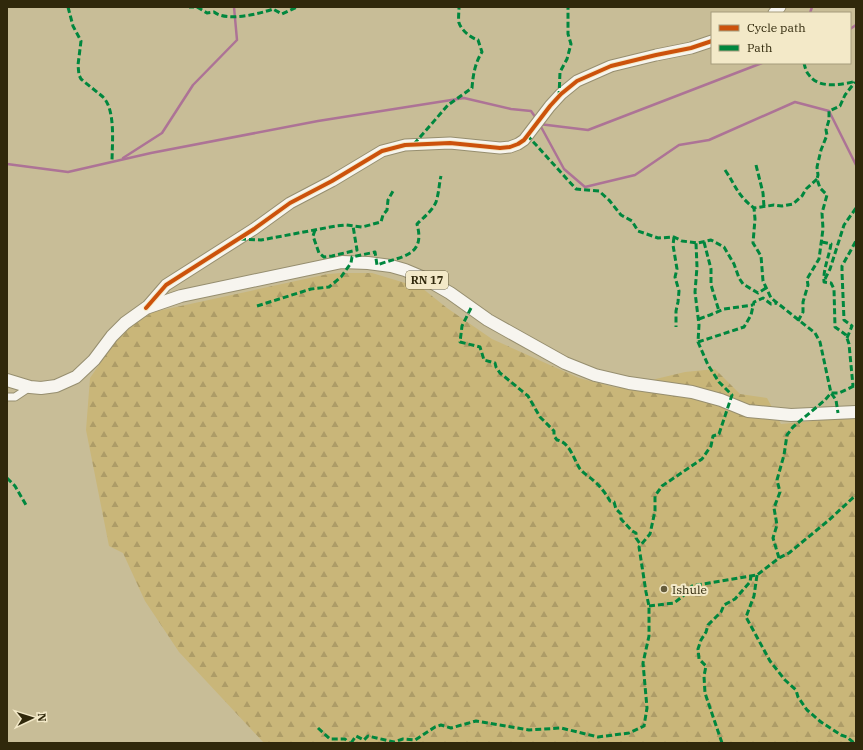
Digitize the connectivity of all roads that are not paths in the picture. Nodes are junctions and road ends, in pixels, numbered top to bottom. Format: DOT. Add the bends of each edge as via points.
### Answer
graph roads {
  1 [pos="711,42"];
  2 [pos="146,308"];
  3 [pos="7,380"];
  4 [pos="30,387"];
  5 [pos="7,398"];
  6 [pos="856,412"];
  1 -- 2 [label="street" via="611,66 577,81 561,94 524,140 510,147 450,143 405,145 382,151 290,203 166,285"];
  2 -- 4 [label="main road, RN 17" via="125,323 76,377 56,386"];
  2 -- 6 [label="main road, RN 17" via="181,296 342,262 391,266 424,278 488,320 565,363 595,375 629,383 692,392 748,411 791,415"];
  3 -- 4 [label="main road, RN 17"];
  4 -- 5 [label="street" via="15,397"];
}
